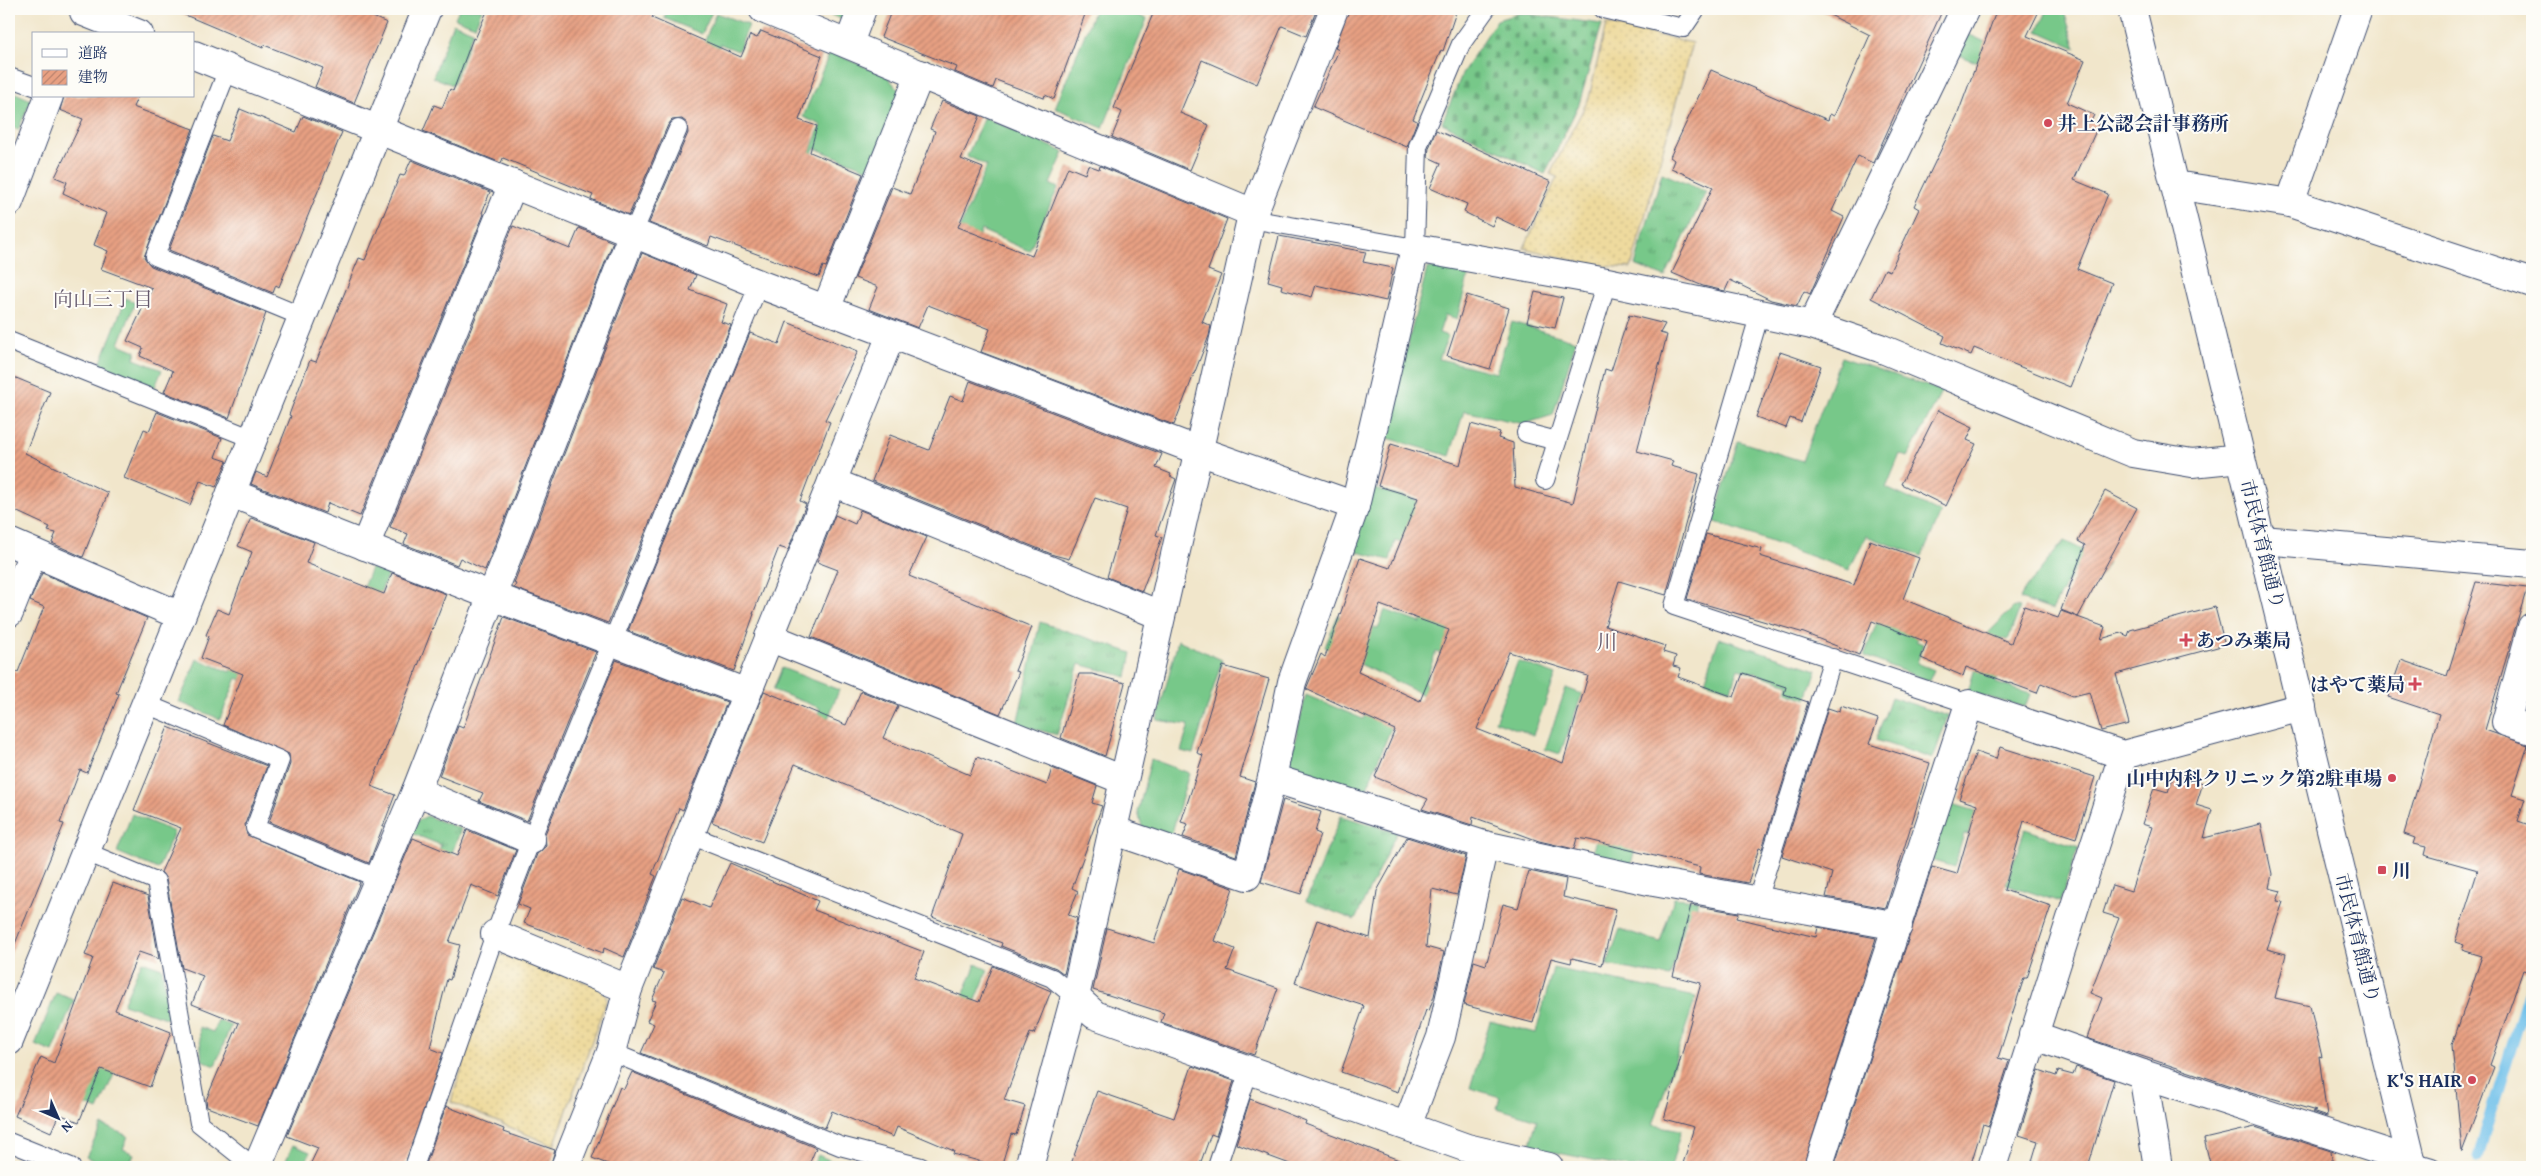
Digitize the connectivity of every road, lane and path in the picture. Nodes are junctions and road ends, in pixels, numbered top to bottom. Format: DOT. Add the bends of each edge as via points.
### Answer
graph roads {
  1 [pos="427,9"];
  2 [pos="763,9"];
  3 [pos="862,9"];
  4 [pos="1334,9"];
  5 [pos="1486,9"];
  6 [pos="1603,9"];
  7 [pos="1696,9"];
  8 [pos="1965,9"];
  9 [pos="2132,9"];
  10 [pos="2358,9"];
  11 [pos="81,18"];
  12 [pos="132,32"];
  13 [pos="849,43"];
  14 [pos="195,55"];
  15 [pos="228,69"];
  16 [pos="920,74"];
  17 [pos="9,76"];
  18 [pos="32,85"];
  19 [pos="48,98"];
  20 [pos="379,128"];
  21 [pos="678,129"];
  22 [pos="513,184"];
  23 [pos="2175,185"];
  24 [pos="9,202"];
  25 [pos="2290,203"];
  26 [pos="1252,216"];
  27 [pos="633,233"];
  28 [pos="1415,248"];
  29 [pos="1607,282"];
  30 [pos="2532,283"];
  31 [pos="759,284"];
  32 [pos="826,309"];
  33 [pos="1760,313"];
  34 [pos="302,317"];
  35 [pos="1812,325"];
  36 [pos="891,335"];
  37 [pos="9,341"];
  38 [pos="1526,433"];
  39 [pos="253,439"];
  40 [pos="1557,441"];
  41 [pos="1199,451"];
  42 [pos="2241,458"];
  43 [pos="1545,480"];
  44 [pos="832,482"];
  45 [pos="231,493"];
  46 [pos="1356,506"];
  47 [pos="2263,540"];
  48 [pos="365,546"];
  49 [pos="21,548"];
  50 [pos="2532,564"];
  51 [pos="490,595"];
  52 [pos="9,613"];
  53 [pos="1160,615"];
  54 [pos="181,616"];
  55 [pos="2532,626"];
  56 [pos="770,637"];
  57 [pos="612,641"];
  58 [pos="1833,658"];
  59 [pos="747,693"];
  60 [pos="146,704"];
  61 [pos="1969,704"];
  62 [pos="2302,707"];
  63 [pos="2532,730"];
  64 [pos="2123,755"];
  65 [pos="1272,778"];
  66 [pos="1123,780"];
  67 [pos="416,791"];
  68 [pos="1112,830"];
  69 [pos="690,835"];
  70 [pos="531,840"];
  71 [pos="1484,845"];
  72 [pos="86,852"];
  73 [pos="380,879"];
  74 [pos="1757,900"];
  75 [pos="1898,926"];
  76 [pos="495,934"];
  77 [pos="628,989"];
  78 [pos="1075,998"];
  79 [pos="2033,1035"];
  80 [pos="9,1041"];
  81 [pos="611,1052"];
  82 [pos="1249,1070"];
  83 [pos="2143,1074"];
  84 [pos="1407,1126"];
  85 [pos="9,1142"];
  86 [pos="1464,1158"];
  87 [pos="2419,1165"];
  88 [pos="71,1167"];
  89 [pos="256,1167"];
  90 [pos="414,1167"];
  91 [pos="565,1167"];
  92 [pos="921,1167"];
  93 [pos="1029,1167"];
  94 [pos="1217,1167"];
  95 [pos="1549,1167"];
  96 [pos="1818,1167"];
  97 [pos="1992,1167"];
  98 [pos="2158,1167"];
  1 -- 20 [label="street"];
  2 -- 13 [label="street"];
  3 -- 13 [label="street"];
  4 -- 26 [label="street"];
  5 -- 28 [label="lane" via="1461,44 1418,146"];
  6 -- 7 [label="lane" via="1683,28"];
  8 -- 35 [label="street"];
  9 -- 23 [label="street, 市民体育館通り"];
  10 -- 25 [label="street"];
  11 -- 12 [label="street"];
  13 -- 16 [label="street"];
  14 -- 15 [label="street"];
  15 -- 20 [label="street"];
  15 -- 34 [label="lane" via="155,256"];
  16 -- 26 [label="street"];
  16 -- 32 [label="street"];
  17 -- 18 [label="lane"];
  19 -- 24 [label="street"];
  20 -- 22 [label="street"];
  20 -- 34 [label="street"];
  21 -- 27 [label="lane"];
  22 -- 27 [label="street"];
  22 -- 48 [label="street"];
  23 -- 25 [label="street"];
  23 -- 42 [label="street, 市民体育館通り"];
  25 -- 30 [label="street"];
  26 -- 28 [label="lane"];
  26 -- 41 [label="street"];
  27 -- 31 [label="street"];
  27 -- 51 [label="street"];
  28 -- 29 [label="street"];
  28 -- 46 [label="street"];
  29 -- 33 [label="street"];
  29 -- 40 [label="lane"];
  31 -- 32 [label="street"];
  31 -- 57 [label="lane"];
  32 -- 36 [label="street"];
  33 -- 35 [label="street"];
  33 -- 58 [label="lane" via="1674,606"];
  34 -- 39 [label="street"];
  35 -- 42 [label="street" via="1880,348 2133,453 2192,463"];
  36 -- 41 [label="street"];
  36 -- 44 [label="street"];
  37 -- 39 [label="lane"];
  38 -- 40 [label="lane"];
  39 -- 45 [label="street"];
  40 -- 43 [label="lane"];
  41 -- 46 [label="street"];
  41 -- 53 [label="street"];
  42 -- 47 [label="street, 市民体育館通り"];
  44 -- 53 [label="street"];
  44 -- 56 [label="street"];
  45 -- 48 [label="street"];
  45 -- 54 [label="street"];
  46 -- 65 [label="street" via="1292,682"];
  47 -- 50 [label="street"];
  47 -- 62 [label="street, 市民体育館通り"];
  48 -- 51 [label="street"];
  49 -- 52 [label="street"];
  49 -- 54 [label="street"];
  51 -- 57 [label="street"];
  51 -- 67 [label="street"];
  53 -- 66 [label="street"];
  54 -- 60 [label="street"];
  55 -- 63 [label="street" via="2506,722"];
  56 -- 59 [label="street"];
  56 -- 66 [label="street"];
  57 -- 59 [label="street"];
  57 -- 70 [label="lane"];
  58 -- 61 [label="lane"];
  58 -- 74 [label="lane"];
  59 -- 69 [label="street"];
  60 -- 72 [label="street"];
  60 -- 73 [label="lane" via="280,760 255,828"];
  61 -- 64 [label="street"];
  61 -- 75 [label="street"];
  62 -- 64 [label="street"];
  62 -- 87 [label="street, 市民体育館通り"];
  64 -- 79 [label="street"];
  65 -- 68 [label="street" via="1247,876"];
  65 -- 71 [label="street"];
  66 -- 68 [label="street"];
  67 -- 70 [label="street"];
  67 -- 73 [label="street"];
  68 -- 78 [label="street"];
  69 -- 77 [label="street"];
  69 -- 78 [label="lane" via="1052,978"];
  70 -- 76 [label="lane"];
  71 -- 74 [label="street" via="1654,882"];
  71 -- 84 [label="street" via="1441,1037"];
  72 -- 80 [label="street"];
  72 -- 89 [label="lane" via="156,881 199,1123"];
  73 -- 89 [label="street"];
  74 -- 75 [label="street"];
  75 -- 96 [label="street"];
  76 -- 77 [label="street"];
  76 -- 90 [label="lane"];
  77 -- 81 [label="street"];
  78 -- 82 [label="street" via="1095,1015"];
  78 -- 93 [label="street"];
  79 -- 83 [label="street"];
  79 -- 97 [label="street"];
  81 -- 91 [label="street"];
  81 -- 92 [label="lane" via="840,1146"];
  82 -- 84 [label="street"];
  82 -- 94 [label="lane"];
  83 -- 87 [label="street"];
  83 -- 98 [label="street"];
  84 -- 86 [label="street"];
  85 -- 88 [label="lane"];
  86 -- 95 [label="street"];
}
